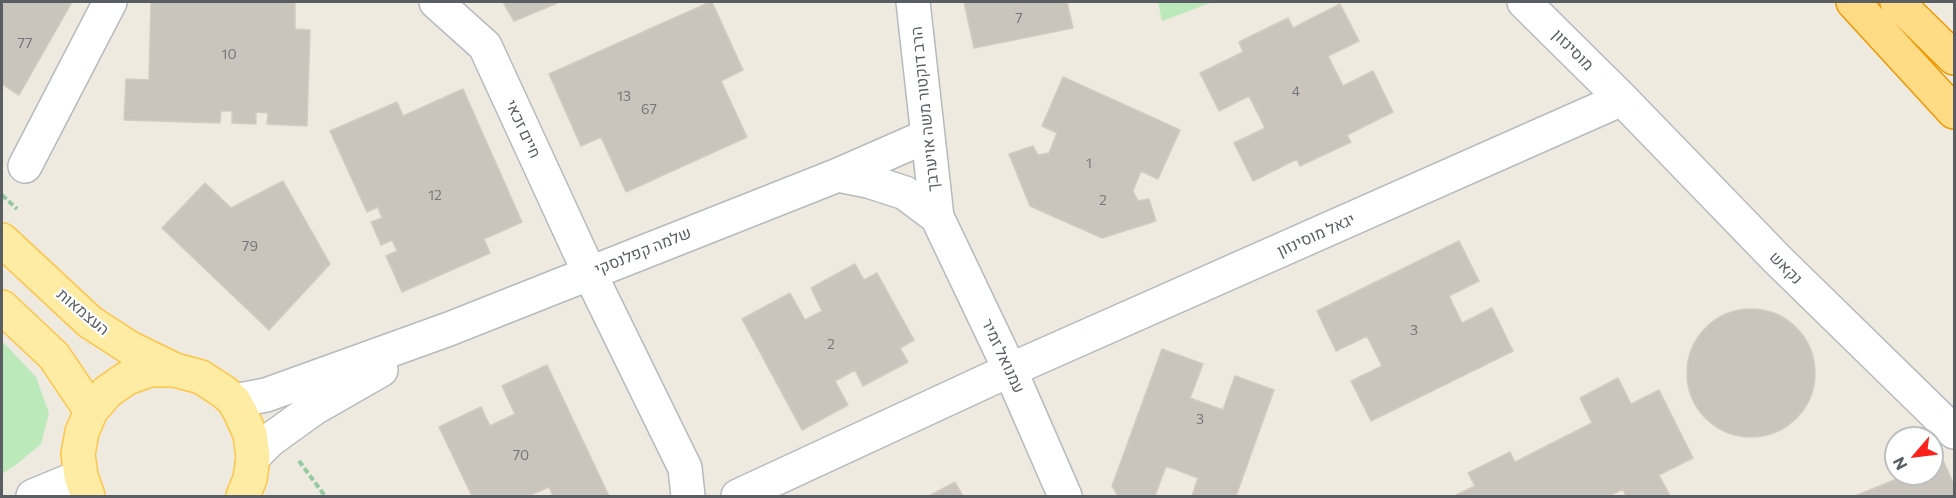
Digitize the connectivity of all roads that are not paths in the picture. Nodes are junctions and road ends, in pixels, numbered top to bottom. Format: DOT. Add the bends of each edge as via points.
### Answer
graph roads {
  1 [pos="110,2"];
  2 [pos="436,2"];
  3 [pos="913,2"];
  4 [pos="1524,2"];
  5 [pos="1853,2"];
  6 [pos="1897,2"];
  7 [pos="1954,58"];
  8 [pos="1622,99"];
  9 [pos="1954,112"];
  10 [pos="927,136"];
  11 [pos="25,166"];
  12 [pos="838,175"];
  13 [pos="937,217"];
  14 [pos="2,240"];
  15 [pos="589,272"];
  16 [pos="2,307"];
  17 [pos="449,329"];
  18 [pos="175,370"];
  19 [pos="1010,370"];
  20 [pos="234,401"];
  21 [pos="91,411"];
  22 [pos="1954,432"];
  23 [pos="252,482"];
  24 [pos="85,486"];
  25 [pos="33,496"];
  26 [pos="688,496"];
  27 [pos="738,496"];
  28 [pos="1065,496"];
  1 -- 11 [label="street"];
  2 -- 15 [label="street, חיים זכאי" via="485,46"];
  3 -- 10 [label="street, הרב דוקטור משה אויערבך"];
  4 -- 8 [label="street, מוסינזון"];
  5 -- 9 [label="highway"];
  6 -- 7 [label="highway"];
  8 -- 19 [label="street, יגאל מוסינזון"];
  8 -- 22 [label="street, נקאש"];
  10 -- 12 [label="street, שלמה קפלנסקי"];
  10 -- 13 [label="street, הרב דוקטור משה אויערבך"];
  12 -- 13 [label="street" via="905,193"];
  12 -- 15 [label="street, שלמה קפלנסקי"];
  13 -- 19 [label="street, עמנואל זמיר"];
  14 -- 18 [label="main road, העצמאות" via="90,322"];
  15 -- 17 [label="street, שלמה קפלנסקי"];
  15 -- 26 [label="street, חיים זכאי" via="684,468"];
  16 -- 21 [label="main road" via="54,356"];
  17 -- 20 [label="street, שלמה קפלנסקי" via="266,395"];
  17 -- 23 [label="street, שלמה קפלנסקי" via="270,440"];
  18 -- 20 [label="main road" via="201,377"];
  18 -- 21 [label="main road" via="150,370 127,378 107,392"];
  19 -- 27 [label="street, יגאל מוסינזון"];
  19 -- 28 [label="street, עמנואל זמיר"];
  20 -- 23 [label="main road" via="250,434"];
  21 -- 24 [label="main road" via="78,454"];
  24 -- 25 [label="street"];
}
